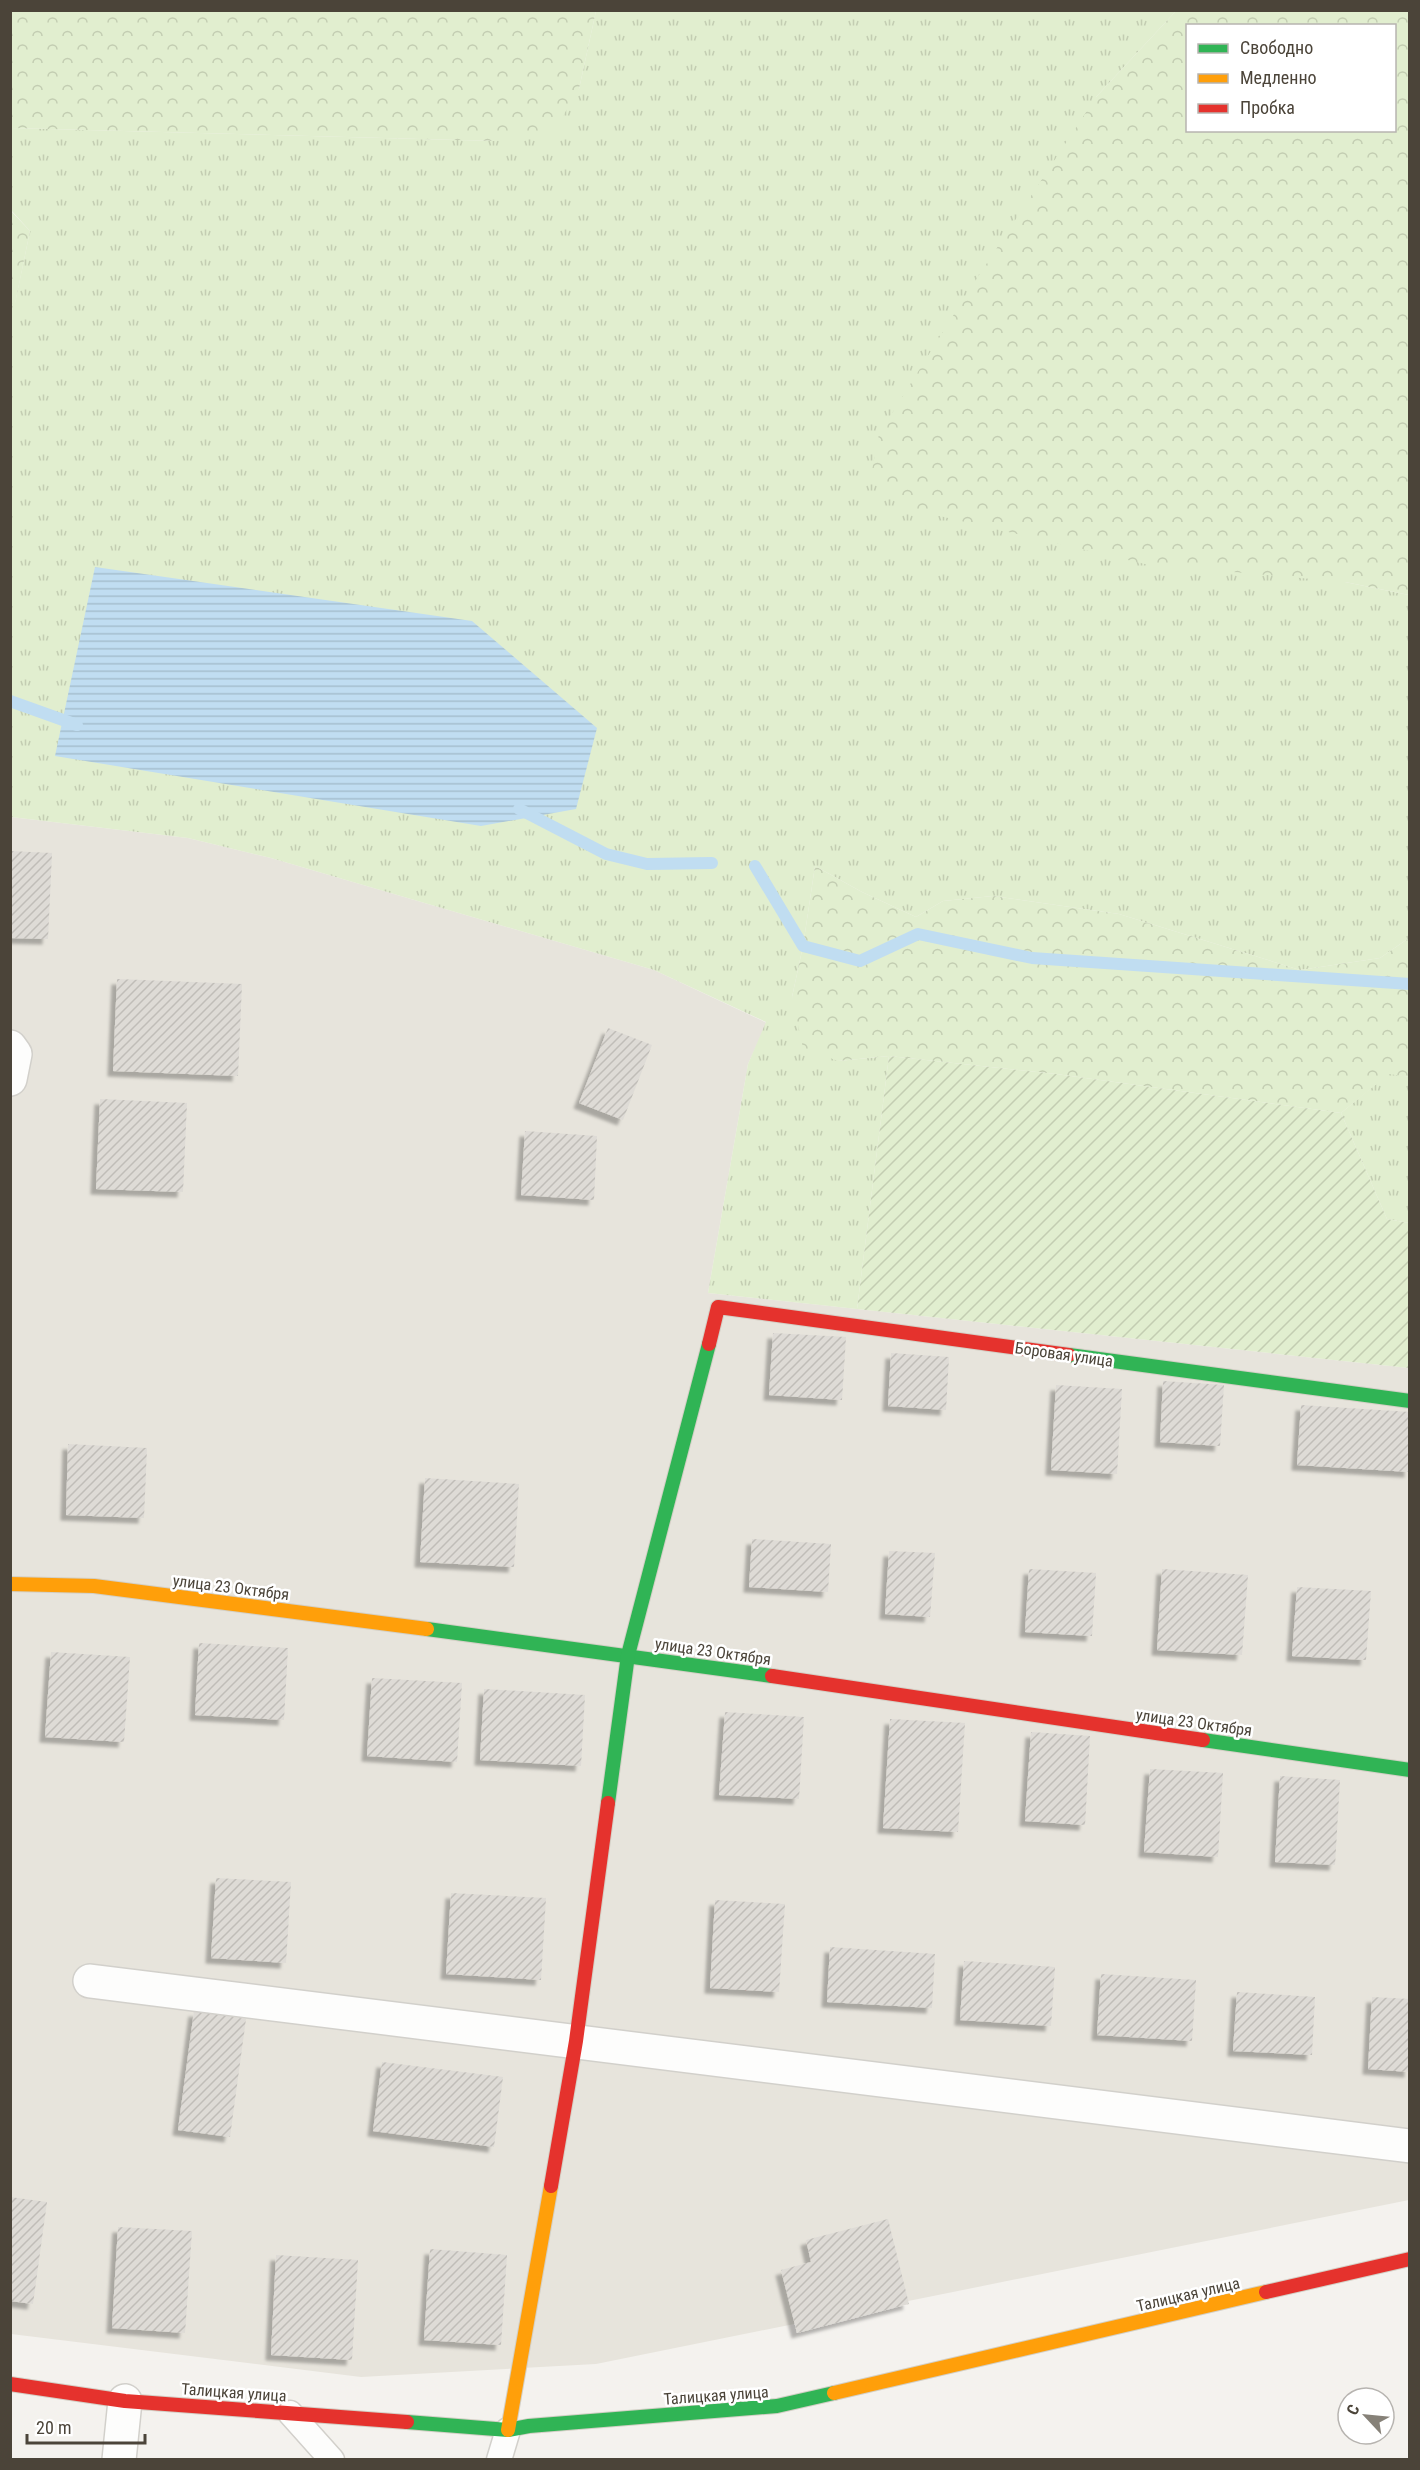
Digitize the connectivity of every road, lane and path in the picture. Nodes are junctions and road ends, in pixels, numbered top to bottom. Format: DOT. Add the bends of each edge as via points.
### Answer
graph roads {
  1 [pos="1410,1401"];
  2 [pos="10,1584"];
  3 [pos="628,1655"];
  4 [pos="1410,1770"];
  5 [pos="90,1981"];
  6 [pos="576,2041"];
  7 [pos="1410,2146"];
  8 [pos="1410,2259"];
  9 [pos="10,2384"];
  10 [pos="125,2401"];
  11 [pos="290,2413"];
  12 [pos="508,2430"];
  13 [pos="119,2460"];
  14 [pos="332,2460"];
  15 [pos="499,2460"];
  1 -- 3 [label="street, Боровая улица" via="718,1307"];
  2 -- 3 [label="street, улица 23 Октября" via="94,1586"];
  3 -- 4 [label="street, улица 23 Октября"];
  3 -- 6 [label="street"];
  5 -- 6 [label="street"];
  6 -- 7 [label="street"];
  6 -- 12 [label="street"];
  8 -- 12 [label="street, Талицкая улица" via="777,2406"];
  9 -- 10 [label="street, Талицкая улица"];
  10 -- 11 [label="street, Талицкая улица"];
  10 -- 13 [label="street"];
  11 -- 12 [label="street, Талицкая улица"];
  11 -- 14 [label="lane"];
  12 -- 15 [label="lane"];
}
